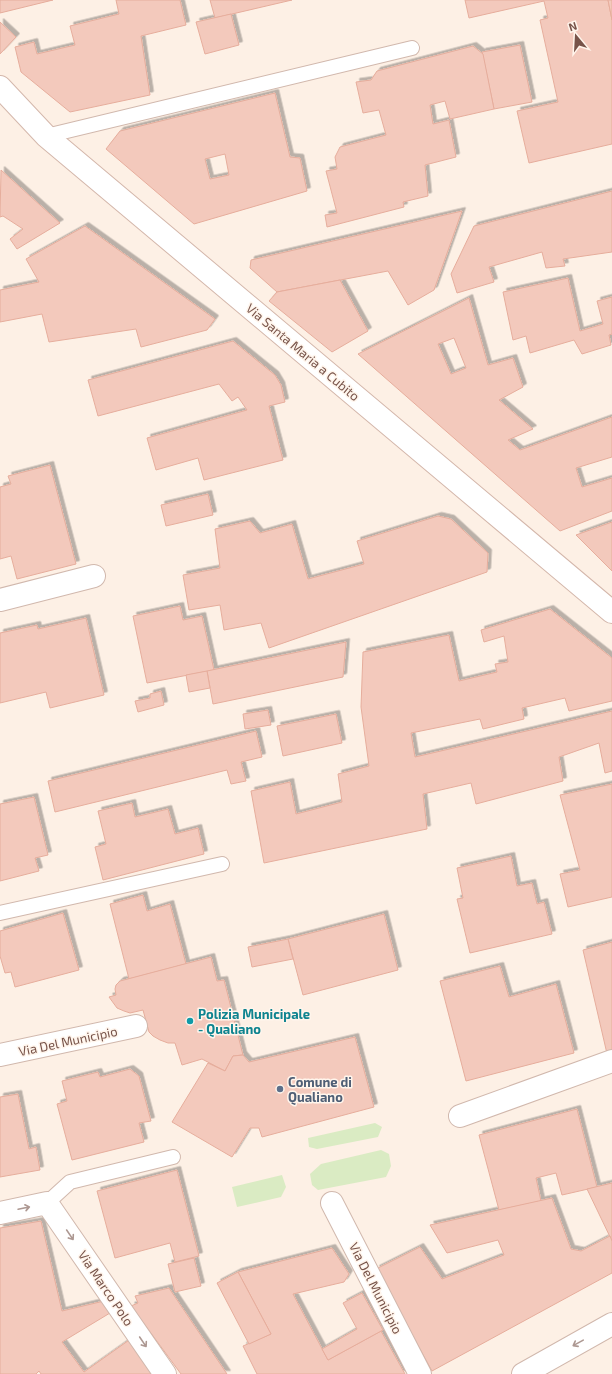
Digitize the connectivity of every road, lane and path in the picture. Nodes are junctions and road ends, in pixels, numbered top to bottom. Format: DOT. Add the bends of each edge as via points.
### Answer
graph roads {
  1 [pos="412,48"];
  2 [pos="0,87"];
  3 [pos="46,136"];
  4 [pos="94,576"];
  5 [pos="0,600"];
  6 [pos="612,612"];
  7 [pos="222,864"];
  8 [pos="0,913"];
  9 [pos="136,1026"];
  10 [pos="0,1055"];
  11 [pos="612,1061"];
  12 [pos="460,1116"];
  13 [pos="174,1157"];
  14 [pos="47,1203"];
  15 [pos="332,1203"];
  16 [pos="0,1213"];
  17 [pos="612,1324"];
  18 [pos="165,1374"];
  19 [pos="420,1374"];
  20 [pos="523,1374"];
  1 -- 3 [label="lane"];
  2 -- 3 [label="street, Via Santa Maria a Cubito"];
  3 -- 6 [label="street, Via Santa Maria a Cubito"];
  4 -- 5 [label="street"];
  7 -- 8 [label="lane"];
  9 -- 10 [label="street, Via Del Municipio"];
  11 -- 12 [label="street"];
  13 -- 14 [label="lane" via="70,1182"];
  16 -- 14 [label="street, one-way"];
  14 -- 18 [label="street, Via Marco Polo, one-way"];
  15 -- 19 [label="street, Via Del Municipio"];
  17 -- 20 [label="street, one-way"];
}
